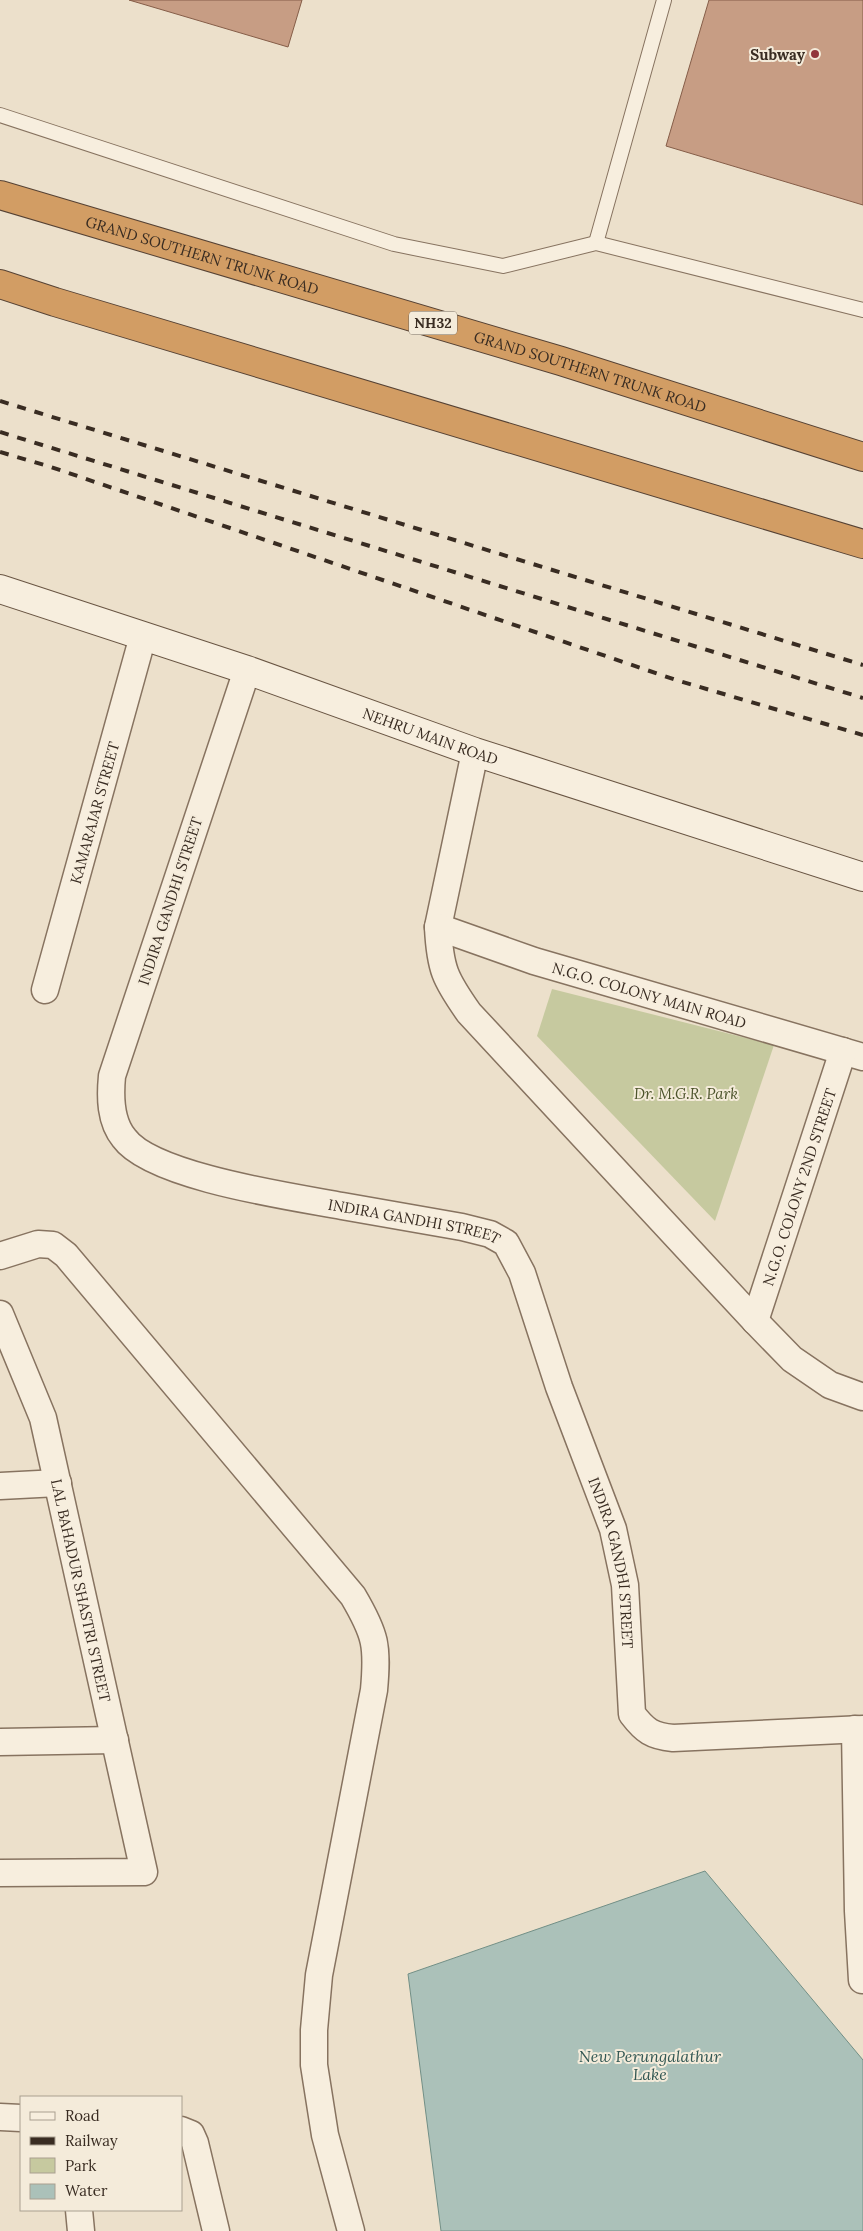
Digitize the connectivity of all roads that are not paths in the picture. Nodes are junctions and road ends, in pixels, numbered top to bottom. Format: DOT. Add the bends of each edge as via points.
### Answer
graph roads {
  1 [pos="664,0"];
  2 [pos="0,115"];
  3 [pos="0,195"];
  4 [pos="596,243"];
  5 [pos="0,284"];
  6 [pos="863,310"];
  7 [pos="863,457"];
  8 [pos="863,544"];
  9 [pos="0,589"];
  10 [pos="143,636"];
  11 [pos="247,670"];
  12 [pos="475,752"];
  13 [pos="863,876"];
  14 [pos="438,927"];
  15 [pos="45,990"];
  16 [pos="853,1054"];
  17 [pos="0,1256"];
  18 [pos="0,1314"];
  19 [pos="755,1322"];
  20 [pos="863,1397"];
  21 [pos="58,1483"];
  22 [pos="0,1486"];
  23 [pos="859,1729"];
  24 [pos="114,1740"];
  25 [pos="0,1742"];
  26 [pos="0,1873"];
  27 [pos="861,1911"];
  28 [pos="862,1980"];
  29 [pos="0,2117"];
  30 [pos="20,2118"];
  31 [pos="182,2130"];
  32 [pos="79,2211"];
  33 [pos="81,2231"];
  34 [pos="216,2231"];
  35 [pos="351,2231"];
  1 -- 4 [label="lane"];
  2 -- 4 [label="lane" via="394,244 502,266"];
  3 -- 7 [label="highway, GRAND SOUTHERN TRUNK ROAD / NH32" via="561,360"];
  4 -- 6 [label="lane"];
  5 -- 8 [label="highway"];
  9 -- 10 [label="street, NEHRU MAIN ROAD"];
  10 -- 11 [label="street, NEHRU MAIN ROAD"];
  10 -- 15 [label="street, KAMARAJAR STREET"];
  11 -- 12 [label="street, NEHRU MAIN ROAD"];
  11 -- 23 [label="street, INDIRA GANDHI STREET" via="112,1076 110,1098 114,1118 124,1138 137,1151 160,1163 239,1188 462,1227 490,1234 506,1243 522,1273 559,1387 613,1529 625,1585 632,1714 642,1727 658,1737 673,1738"];
  12 -- 13 [label="street, NEHRU MAIN ROAD"];
  12 -- 14 [label="street"];
  14 -- 16 [label="street, N.G.O. COLONY MAIN ROAD" via="534,961"];
  14 -- 19 [label="street" via="439,957 449,984 469,1013"];
  16 -- 19 [label="street, N.G.O. COLONY 2ND STREET"];
  17 -- 35 [label="street" via="38,1244 53,1245 66,1254 353,1596 375,1640 374,1690 319,1974 314,2030 314,2065 325,2135"];
  18 -- 21 [label="street, LAL BAHADUR SHASTRI STREET" via="43,1418"];
  19 -- 20 [label="street" via="792,1359 830,1385"];
  21 -- 22 [label="street"];
  21 -- 24 [label="street, LAL BAHADUR SHASTRI STREET"];
  23 -- 27 [label="street"];
  24 -- 25 [label="street"];
  24 -- 26 [label="street, LAL BAHADUR SHASTRI STREET" via="144,1872"];
  27 -- 28 [label="street"];
  29 -- 30 [label="street"];
  31 -- 34 [label="street" via="191,2134 196,2142"];
  32 -- 33 [label="street"];
}
